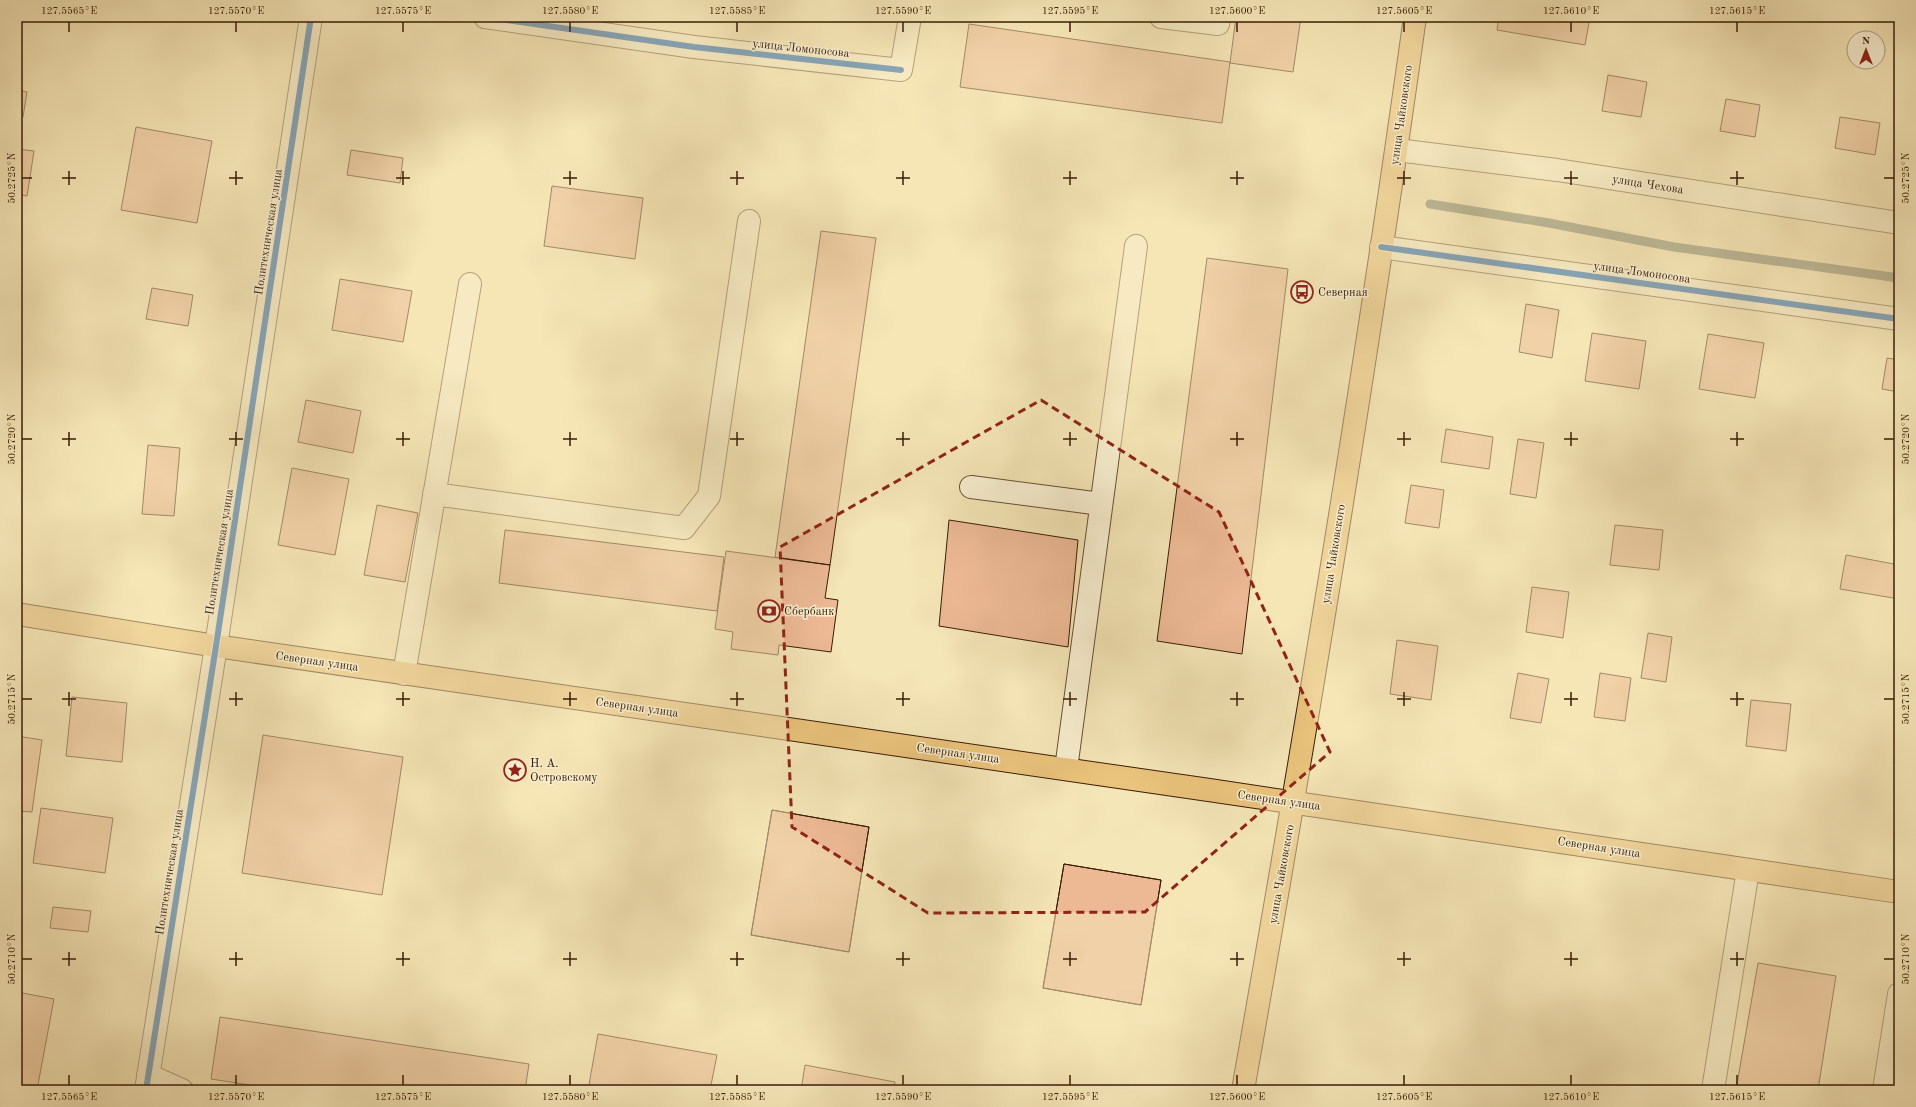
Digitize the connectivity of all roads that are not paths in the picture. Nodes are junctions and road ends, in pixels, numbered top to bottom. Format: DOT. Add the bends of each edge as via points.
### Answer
graph roads {
  1 [pos="312,17"];
  2 [pos="485,17"];
  3 [pos="910,17"];
  4 [pos="1161,17"];
  5 [pos="1219,17"];
  6 [pos="1415,17"];
  7 [pos="1396,150"];
  8 [pos="749,221"];
  9 [pos="1899,223"];
  10 [pos="1136,246"];
  11 [pos="1382,247"];
  12 [pos="470,284"];
  13 [pos="1899,319"];
  14 [pos="971,487"];
  15 [pos="434,494"];
  16 [pos="1101,504"];
  17 [pos="17,614"];
  18 [pos="216,646"];
  19 [pos="404,674"];
  20 [pos="1066,769"];
  21 [pos="1294,802"];
  22 [pos="1748,870"];
  23 [pos="1899,892"];
  24 [pos="1899,994"];
  25 [pos="147,1083"];
  26 [pos="182,1090"];
  27 [pos="1243,1090"];
  28 [pos="1713,1090"];
  29 [pos="1884,1090"];
  1 -- 18 [label="street, Политехническая улица"];
  2 -- 3 [label="street, улица Ломоносова" via="694,47 901,70"];
  4 -- 5 [label="street" via="1218,24"];
  6 -- 7 [label="main road, улица Чайковского"];
  7 -- 9 [label="street, улица Чехова" via="1557,170"];
  7 -- 11 [label="main road, улица Чайковского"];
  8 -- 15 [label="street" via="709,496 684,528"];
  10 -- 16 [label="street"];
  11 -- 13 [label="street, улица Ломоносова"];
  11 -- 21 [label="main road, улица Чайковского"];
  12 -- 15 [label="street"];
  14 -- 16 [label="street"];
  15 -- 19 [label="street"];
  16 -- 20 [label="street"];
  17 -- 18 [label="main road, Северная улица"];
  18 -- 19 [label="main road, Северная улица"];
  18 -- 25 [label="street, Политехническая улица"];
  19 -- 20 [label="main road, Северная улица"];
  20 -- 21 [label="main road, Северная улица"];
  21 -- 22 [label="main road, Северная улица"];
  21 -- 27 [label="main road, улица Чайковского"];
  22 -- 23 [label="main road, Северная улица"];
  22 -- 28 [label="street"];
  24 -- 29 [label="street"];
  25 -- 26 [label="street"];
}
